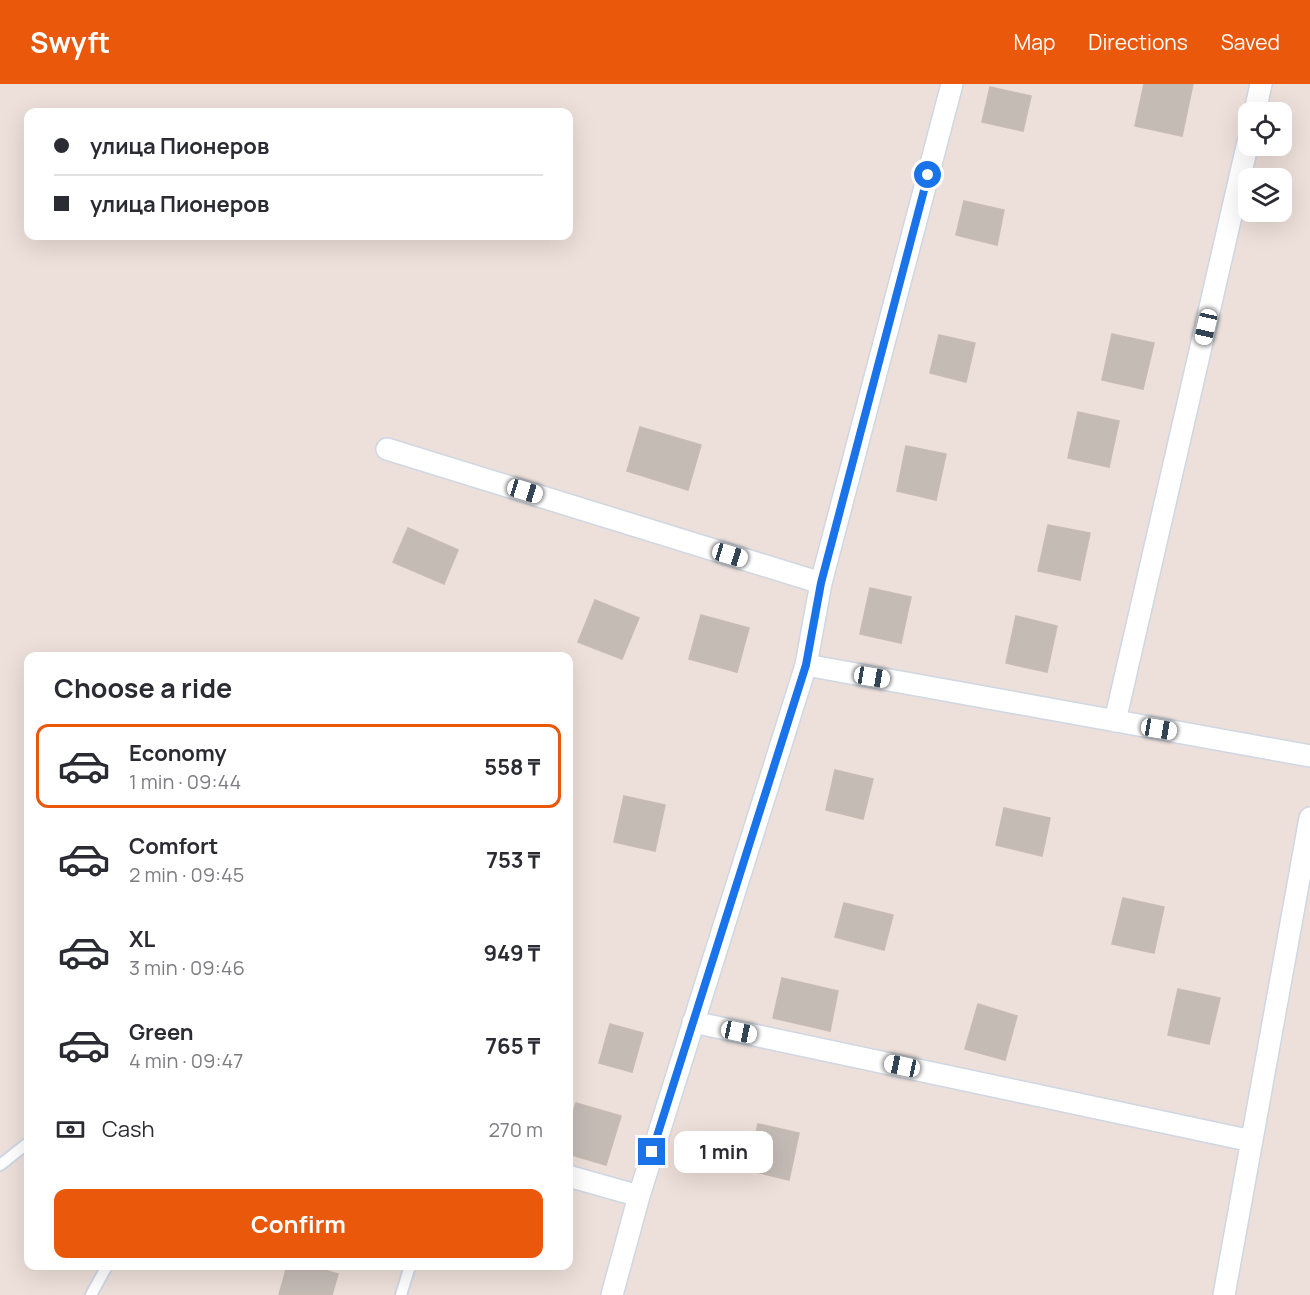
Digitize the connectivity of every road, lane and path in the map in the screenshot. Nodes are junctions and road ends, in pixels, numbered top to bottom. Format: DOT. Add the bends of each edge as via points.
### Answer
graph roads {
  1 [pos="952,84"];
  2 [pos="1261,84"];
  3 [pos="1257,102"];
  4 [pos="1245,156"];
  5 [pos="387,449"];
  6 [pos="821,583"];
  7 [pos="806,665"];
  8 [pos="1115,721"];
  9 [pos="1310,756"];
  10 [pos="1310,818"];
  11 [pos="693,1022"];
  12 [pos="1252,1141"];
  13 [pos="24,1146"];
  14 [pos="0,1165"];
  15 [pos="573,1177"];
  16 [pos="639,1196"];
  17 [pos="105,1270"];
  18 [pos="409,1270"];
  19 [pos="91,1295"];
  20 [pos="401,1295"];
  21 [pos="612,1295"];
  22 [pos="1224,1295"];
  1 -- 6 [label="street"];
  2 -- 3 [label="street"];
  4 -- 8 [label="street"];
  5 -- 6 [label="street"];
  6 -- 7 [label="street"];
  7 -- 8 [label="street"];
  7 -- 11 [label="street"];
  8 -- 9 [label="street"];
  10 -- 12 [label="street"];
  11 -- 12 [label="street"];
  11 -- 16 [label="street"];
  12 -- 22 [label="street"];
  13 -- 14 [label="lane"];
  15 -- 16 [label="street"];
  16 -- 21 [label="street"];
  17 -- 19 [label="lane"];
  18 -- 20 [label="lane"];
}
